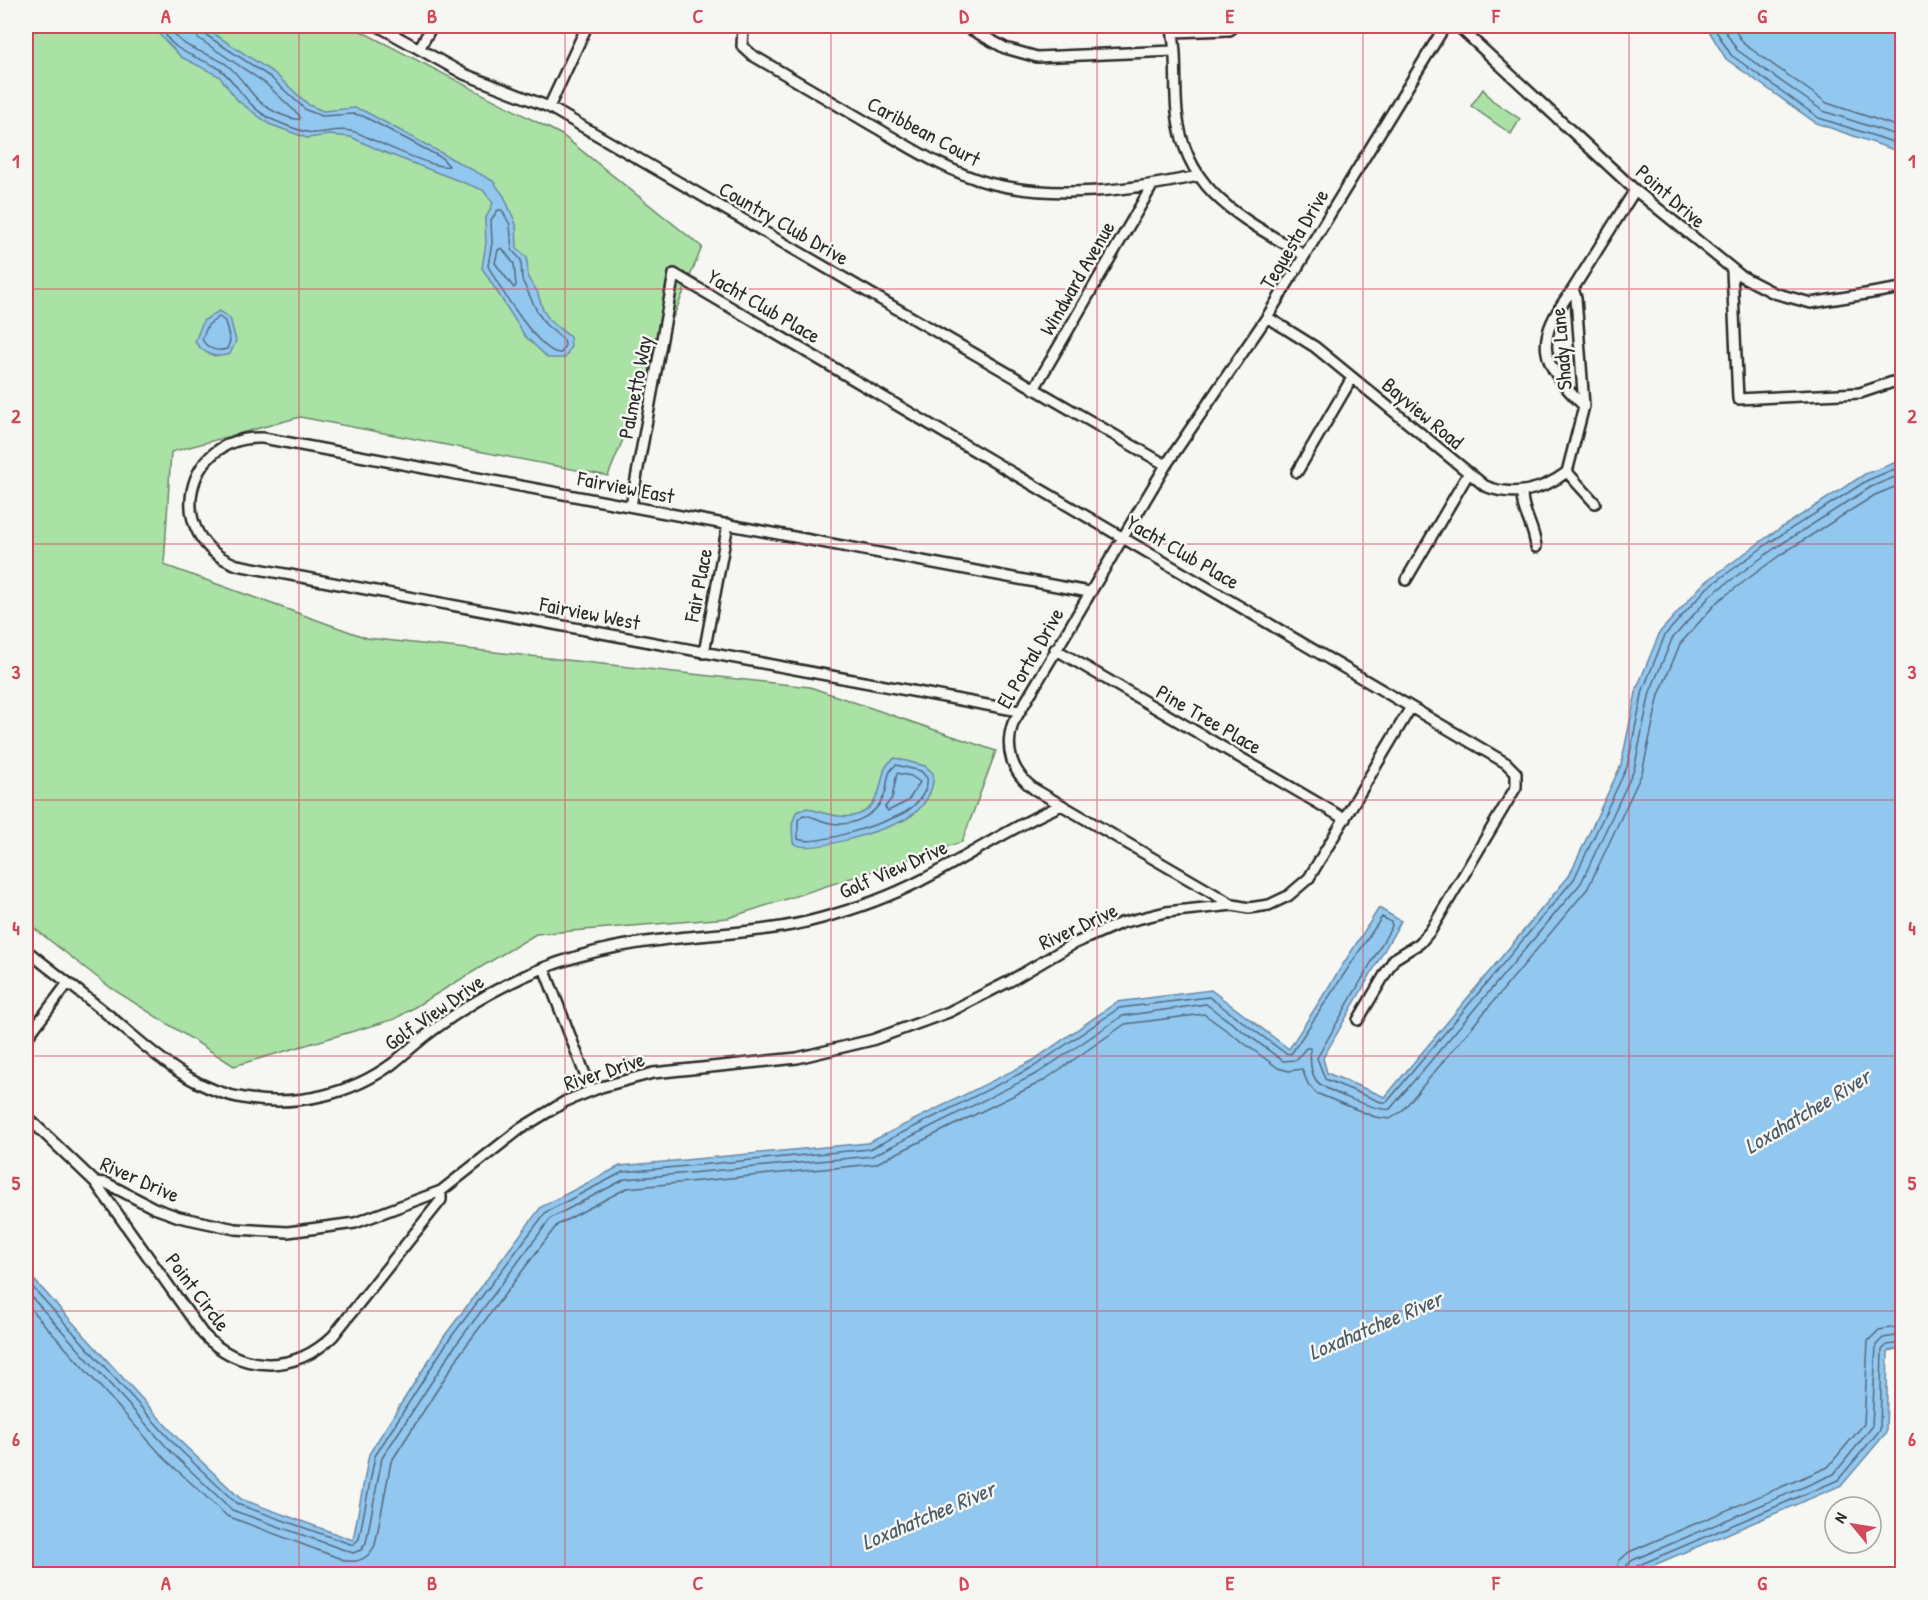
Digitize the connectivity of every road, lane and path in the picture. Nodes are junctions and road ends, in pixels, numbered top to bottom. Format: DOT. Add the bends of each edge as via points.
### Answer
graph roads {
  1 [pos="378,26"];
  2 [pos="432,26"];
  3 [pos="587,26"];
  4 [pos="743,26"];
  5 [pos="965,26"];
  6 [pos="1445,26"];
  7 [pos="1458,26"];
  8 [pos="1172,29"];
  9 [pos="1230,30"];
  10 [pos="419,49"];
  11 [pos="1173,51"];
  12 [pos="549,107"];
  13 [pos="1198,176"];
  14 [pos="1152,186"];
  15 [pos="1635,190"];
  16 [pos="1304,255"];
  17 [pos="1732,271"];
  18 [pos="674,274"];
  19 [pos="1902,288"];
  20 [pos="1573,289"];
  21 [pos="1267,317"];
  22 [pos="1352,378"];
  23 [pos="1902,379"];
  24 [pos="1034,389"];
  25 [pos="1584,406"];
  26 [pos="1166,465"];
  27 [pos="1297,472"];
  28 [pos="1567,472"];
  29 [pos="1468,474"];
  30 [pos="1522,492"];
  31 [pos="190,503"];
  32 [pos="1595,503"];
  33 [pos="631,506"];
  34 [pos="728,524"];
  35 [pos="1121,537"];
  36 [pos="1536,547"];
  37 [pos="1406,580"];
  38 [pos="1089,592"];
  39 [pos="1055,649"];
  40 [pos="704,653"];
  41 [pos="1412,707"];
  42 [pos="1019,711"];
  43 [pos="1062,805"];
  44 [pos="1345,819"];
  45 [pos="1233,905"];
  46 [pos="26,950"];
  47 [pos="544,968"];
  48 [pos="68,983"];
  49 [pos="1358,1020"];
  50 [pos="26,1039"];
  51 [pos="591,1090"];
  52 [pos="26,1116"];
  53 [pos="95,1182"];
  54 [pos="441,1191"];
  1 -- 10 [label="street, Country Club Drive"];
  2 -- 10 [label="street"];
  3 -- 12 [label="street"];
  4 -- 14 [label="street, Caribbean Court" via="742,46 752,55 925,156 974,178 1035,191"];
  5 -- 11 [label="street" via="1005,48 1036,57"];
  6 -- 16 [label="street, Tequesta Drive"];
  7 -- 15 [label="street, Point Drive"];
  8 -- 9 [label="street"];
  8 -- 11 [label="street"];
  10 -- 12 [label="street, Country Club Drive" via="489,86"];
  11 -- 13 [label="street" via="1179,128"];
  12 -- 24 [label="street, Country Club Drive"];
  13 -- 14 [label="street, Caribbean Court"];
  13 -- 16 [label="street" via="1236,214"];
  14 -- 24 [label="street, Windward Avenue"];
  15 -- 17 [label="street, Point Drive"];
  15 -- 20 [label="street, Shady Lane"];
  16 -- 21 [label="street, Tequesta Drive"];
  17 -- 19 [label="street, Point Drive" via="1774,293 1811,303"];
  17 -- 23 [label="street" via="1738,399 1860,393"];
  18 -- 33 [label="street, Palmetto Way"];
  18 -- 35 [label="street, Yacht Club Place"];
  20 -- 25 [label="street, Shady Lane"];
  20 -- 25 [label="street, Shady Lane" via="1556,311 1545,350 1562,385"];
  21 -- 22 [label="street, Bayview Road" via="1315,347"];
  21 -- 26 [label="street, Tequesta Drive"];
  22 -- 27 [label="street"];
  22 -- 29 [label="street, Bayview Road"];
  24 -- 26 [label="street, Country Club Drive"];
  25 -- 28 [label="street, Shady Lane"];
  26 -- 35 [label="street, El Portal Drive"];
  28 -- 30 [label="street, Bayview Road" via="1555,481"];
  28 -- 32 [label="street"];
  29 -- 30 [label="street, Bayview Road" via="1492,489"];
  29 -- 37 [label="street"];
  30 -- 36 [label="street" via="1521,503 1534,529"];
  31 -- 33 [label="street, Fairview East" via="194,481 206,461 227,444 256,438"];
  31 -- 40 [label="street, Fairview West" via="201,539 217,555 237,565"];
  33 -- 34 [label="street, Fairview East"];
  34 -- 38 [label="street, Fairview East"];
  34 -- 40 [label="street, Fair Place"];
  35 -- 38 [label="street, El Portal Drive"];
  35 -- 41 [label="street, Yacht Club Place"];
  38 -- 39 [label="street, El Portal Drive"];
  39 -- 42 [label="street, El Portal Drive"];
  39 -- 44 [label="street, Pine Tree Place"];
  40 -- 42 [label="street, Fairview West"];
  41 -- 44 [label="street"];
  41 -- 49 [label="street, Yacht Club Place" via="1512,767 1516,787 1431,930 1420,943 1394,959"];
  42 -- 43 [label="street, El Portal Drive" via="1008,743 1015,769 1028,784"];
  43 -- 45 [label="street, El Portal Drive"];
  43 -- 47 [label="street, Golf View Drive" via="1006,831 918,882 854,909 764,931 633,944"];
  44 -- 45 [label="street" via="1299,888 1276,902 1249,908"];
  45 -- 51 [label="street, River Drive" via="1166,912 1121,923 1073,944 976,999 872,1040 787,1059 653,1073"];
  46 -- 48 [label="street, Golf View Drive"];
  47 -- 48 [label="street, Golf View Drive" via="455,1014 361,1082 319,1097 273,1101 212,1090 177,1073"];
  47 -- 51 [label="street"];
  48 -- 50 [label="street"];
  51 -- 54 [label="street, River Drive" via="542,1114"];
  52 -- 53 [label="street, River Drive"];
  53 -- 54 [label="street, River Drive" via="106,1183 179,1217 261,1232 308,1231 354,1223"];
  53 -- 54 [label="street, Point Circle" via="203,1334 238,1359 265,1365 299,1359 318,1350 333,1336 441,1200"];
}
